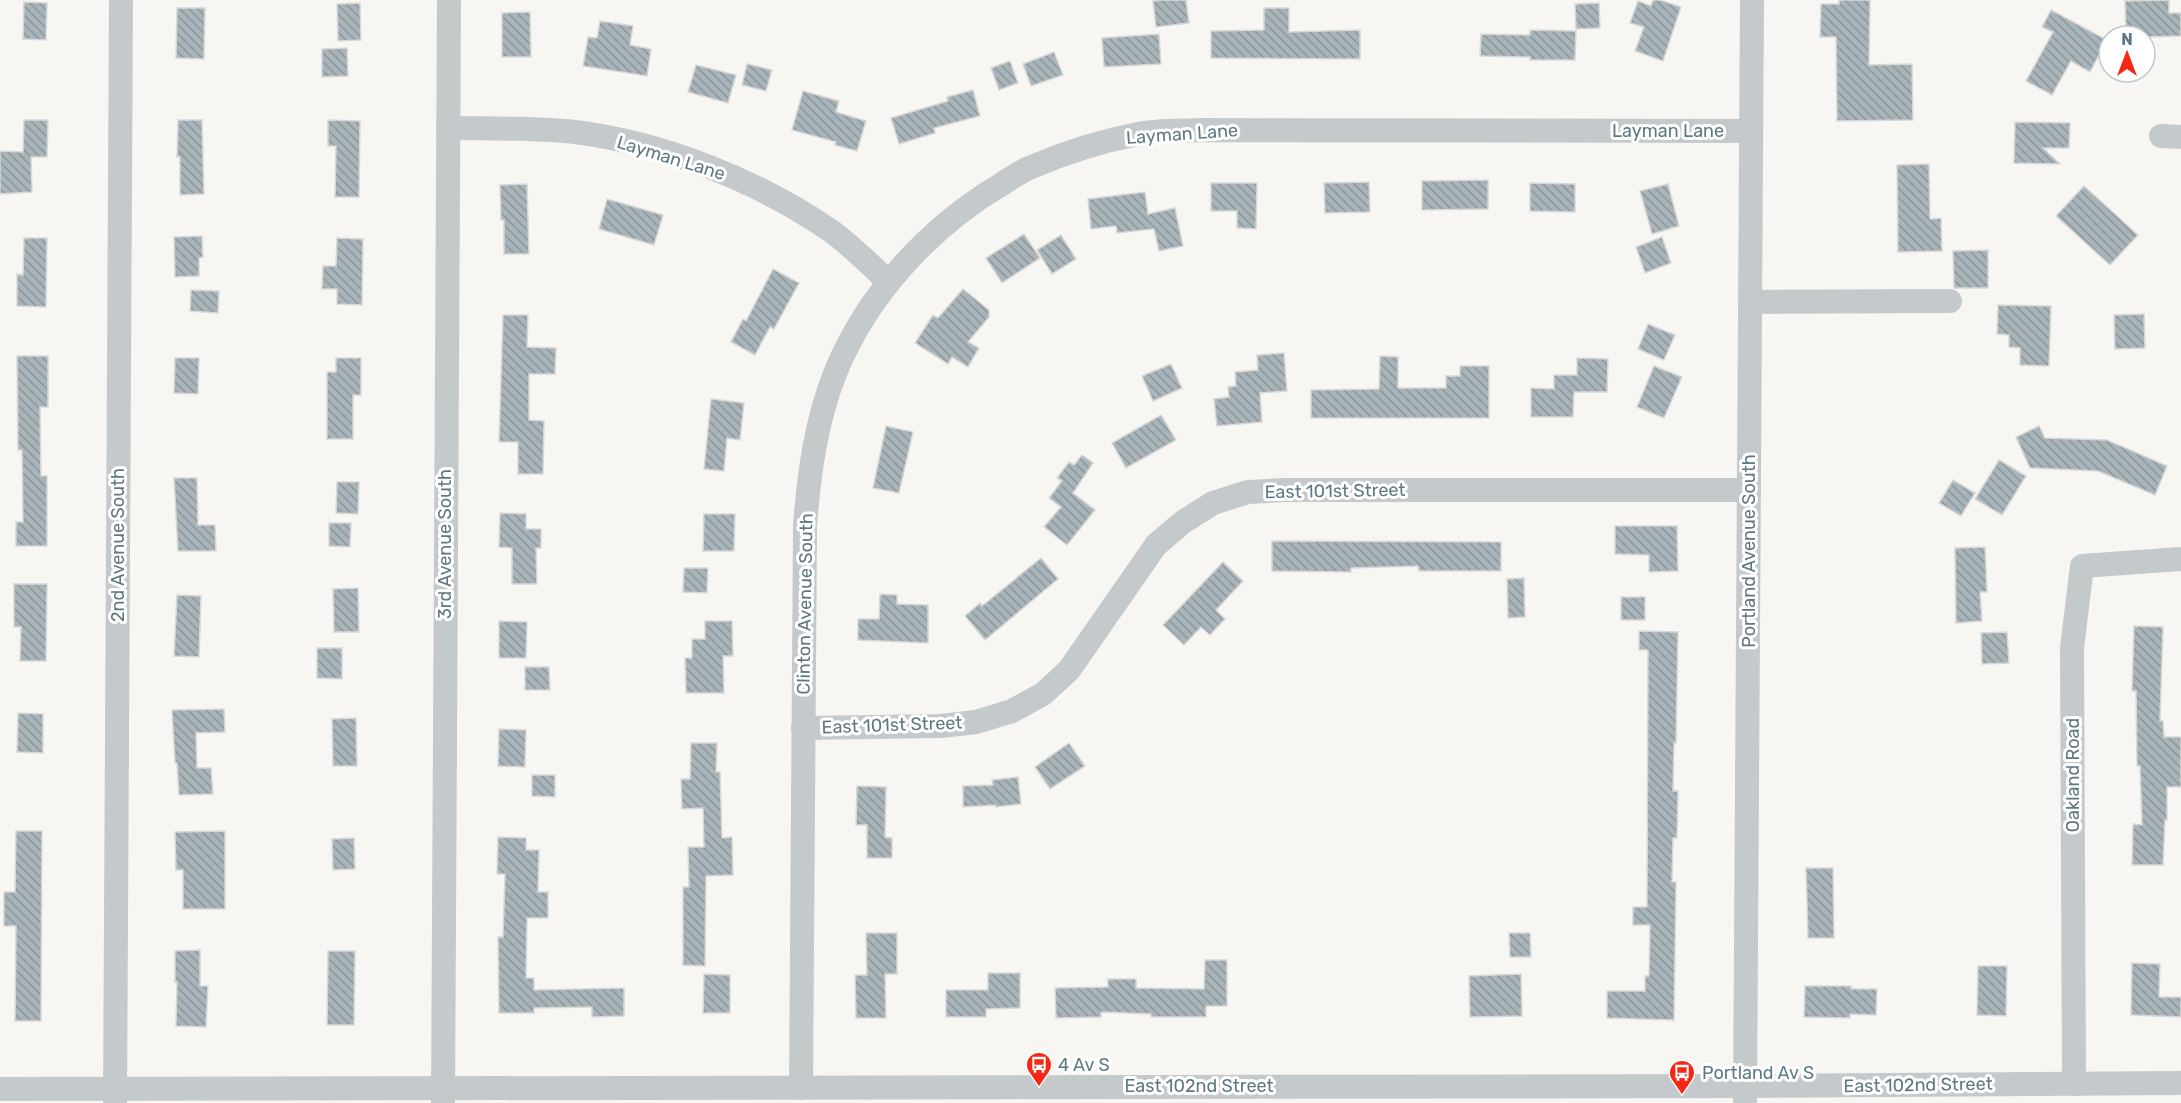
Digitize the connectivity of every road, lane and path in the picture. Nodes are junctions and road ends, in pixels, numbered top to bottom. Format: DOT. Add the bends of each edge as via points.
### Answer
graph roads {
  1 [pos="121,0"];
  2 [pos="449,0"];
  3 [pos="1752,0"];
  4 [pos="448,128"];
  5 [pos="1751,131"];
  6 [pos="889,282"];
  7 [pos="1950,301"];
  8 [pos="1751,302"];
  9 [pos="1749,490"];
  10 [pos="2181,559"];
  11 [pos="803,728"];
  12 [pos="2181,1083"];
  13 [pos="2074,1084"];
  14 [pos="801,1088"];
  15 [pos="0,1089"];
  16 [pos="442,1095"];
  17 [pos="771,1095"];
  18 [pos="1097,1095"];
  19 [pos="1420,1095"];
  20 [pos="1745,1095"];
  21 [pos="115,1096"];
  1 -- 21 [label="street, 2nd Avenue South"];
  2 -- 4 [label="street, 3rd Avenue South"];
  3 -- 5 [label="street, Portland Avenue South"];
  4 -- 6 [label="street, Layman Lane" via="576,132 645,146 710,167 773,196 832,232"];
  4 -- 16 [label="street, 3rd Avenue South"];
  5 -- 6 [label="street, Layman Lane" via="1201,130 1140,134 1083,148 1028,168 976,199 929,237"];
  5 -- 8 [label="street, Portland Avenue South"];
  6 -- 11 [label="street, Clinton Avenue South" via="860,323 836,371 809,473"];
  7 -- 8 [label="street"];
  8 -- 9 [label="street, Portland Avenue South"];
  9 -- 11 [label="street, East 101st Street" via="1248,492 1213,504 1155,545 1069,670 1033,700 976,722"];
  9 -- 20 [label="street, Portland Avenue South"];
  10 -- 13 [label="street, Oakland Road" via="2082,566 2072,648"];
  11 -- 14 [label="street, Clinton Avenue South"];
  12 -- 13 [label="street, East 102nd Street"];
  13 -- 20 [label="street, East 102nd Street"];
  14 -- 17 [label="street, East 102nd Street"];
  14 -- 18 [label="street, East 102nd Street"];
  15 -- 21 [label="street, East 102nd Street"];
  16 -- 17 [label="street, East 102nd Street"];
  16 -- 21 [label="street, East 102nd Street"];
  18 -- 19 [label="street, East 102nd Street"];
  19 -- 20 [label="street, East 102nd Street"];
}
